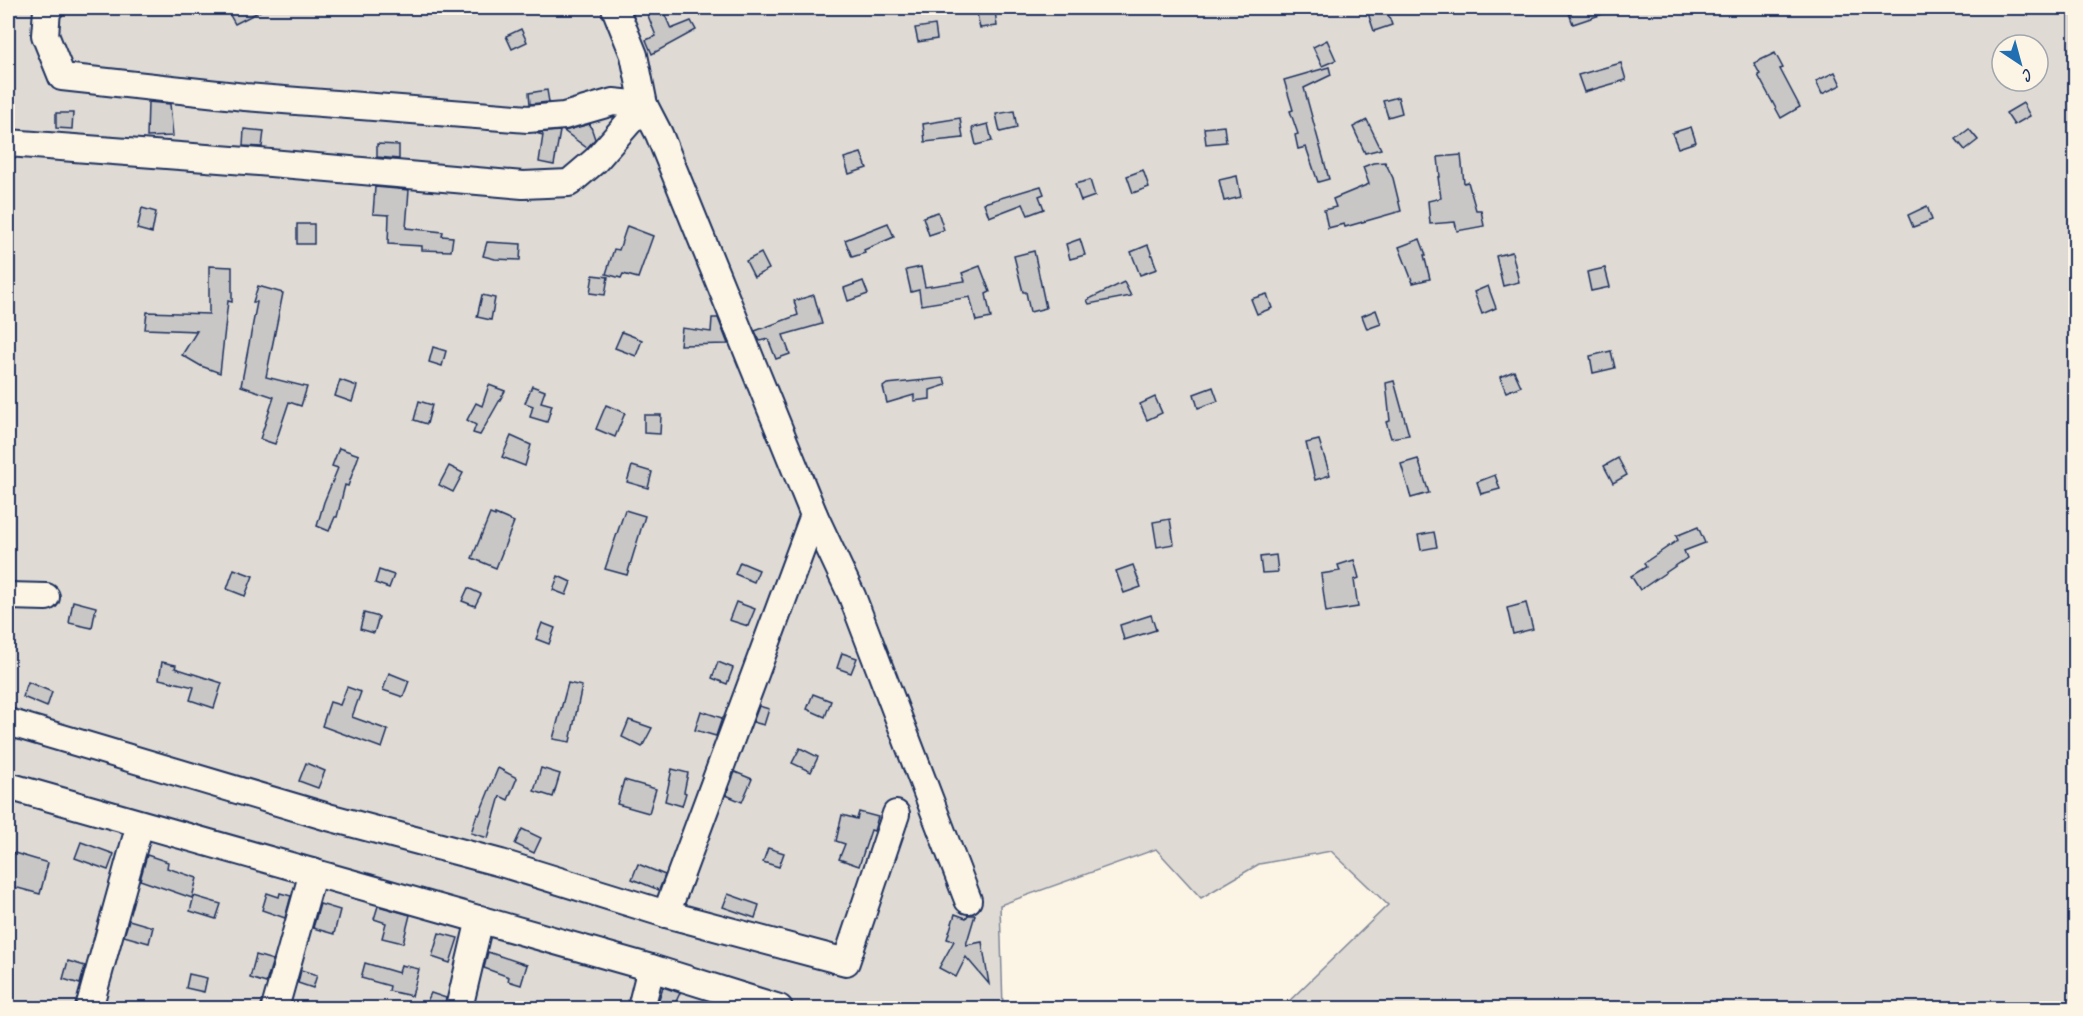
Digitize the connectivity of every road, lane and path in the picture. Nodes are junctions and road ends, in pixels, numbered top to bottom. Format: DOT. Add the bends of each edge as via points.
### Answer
graph roads {
  1 [pos="50,8"];
  2 [pos="615,8"];
  3 [pos="644,105"];
  4 [pos="8,143"];
  5 [pos="814,515"];
  6 [pos="8,596"];
  7 [pos="46,597"];
  8 [pos="8,722"];
  9 [pos="8,786"];
  10 [pos="896,814"];
  11 [pos="140,824"];
  12 [pos="313,872"];
  13 [pos="968,900"];
  14 [pos="666,914"];
  15 [pos="480,919"];
  16 [pos="651,968"];
  17 [pos="89,1008"];
  18 [pos="275,1008"];
  19 [pos="459,1008"];
  20 [pos="641,1008"];
  21 [pos="779,1008"];
  1 -- 3 [label="street" via="45,35 62,77 245,97 528,119 564,116 613,102"];
  2 -- 3 [label="street" via="634,55"];
  3 -- 4 [label="street" via="596,160 569,183 523,185"];
  3 -- 5 [label="street"];
  5 -- 13 [label="street" via="852,596"];
  5 -- 14 [label="street"];
  6 -- 7 [label="street"];
  8 -- 14 [label="street"];
  9 -- 11 [label="street"];
  10 -- 14 [label="street" via="846,962"];
  11 -- 12 [label="street"];
  11 -- 17 [label="street"];
  12 -- 15 [label="street"];
  12 -- 18 [label="street"];
  15 -- 16 [label="street"];
  15 -- 19 [label="street"];
  16 -- 20 [label="street"];
  16 -- 21 [label="street"];
}
